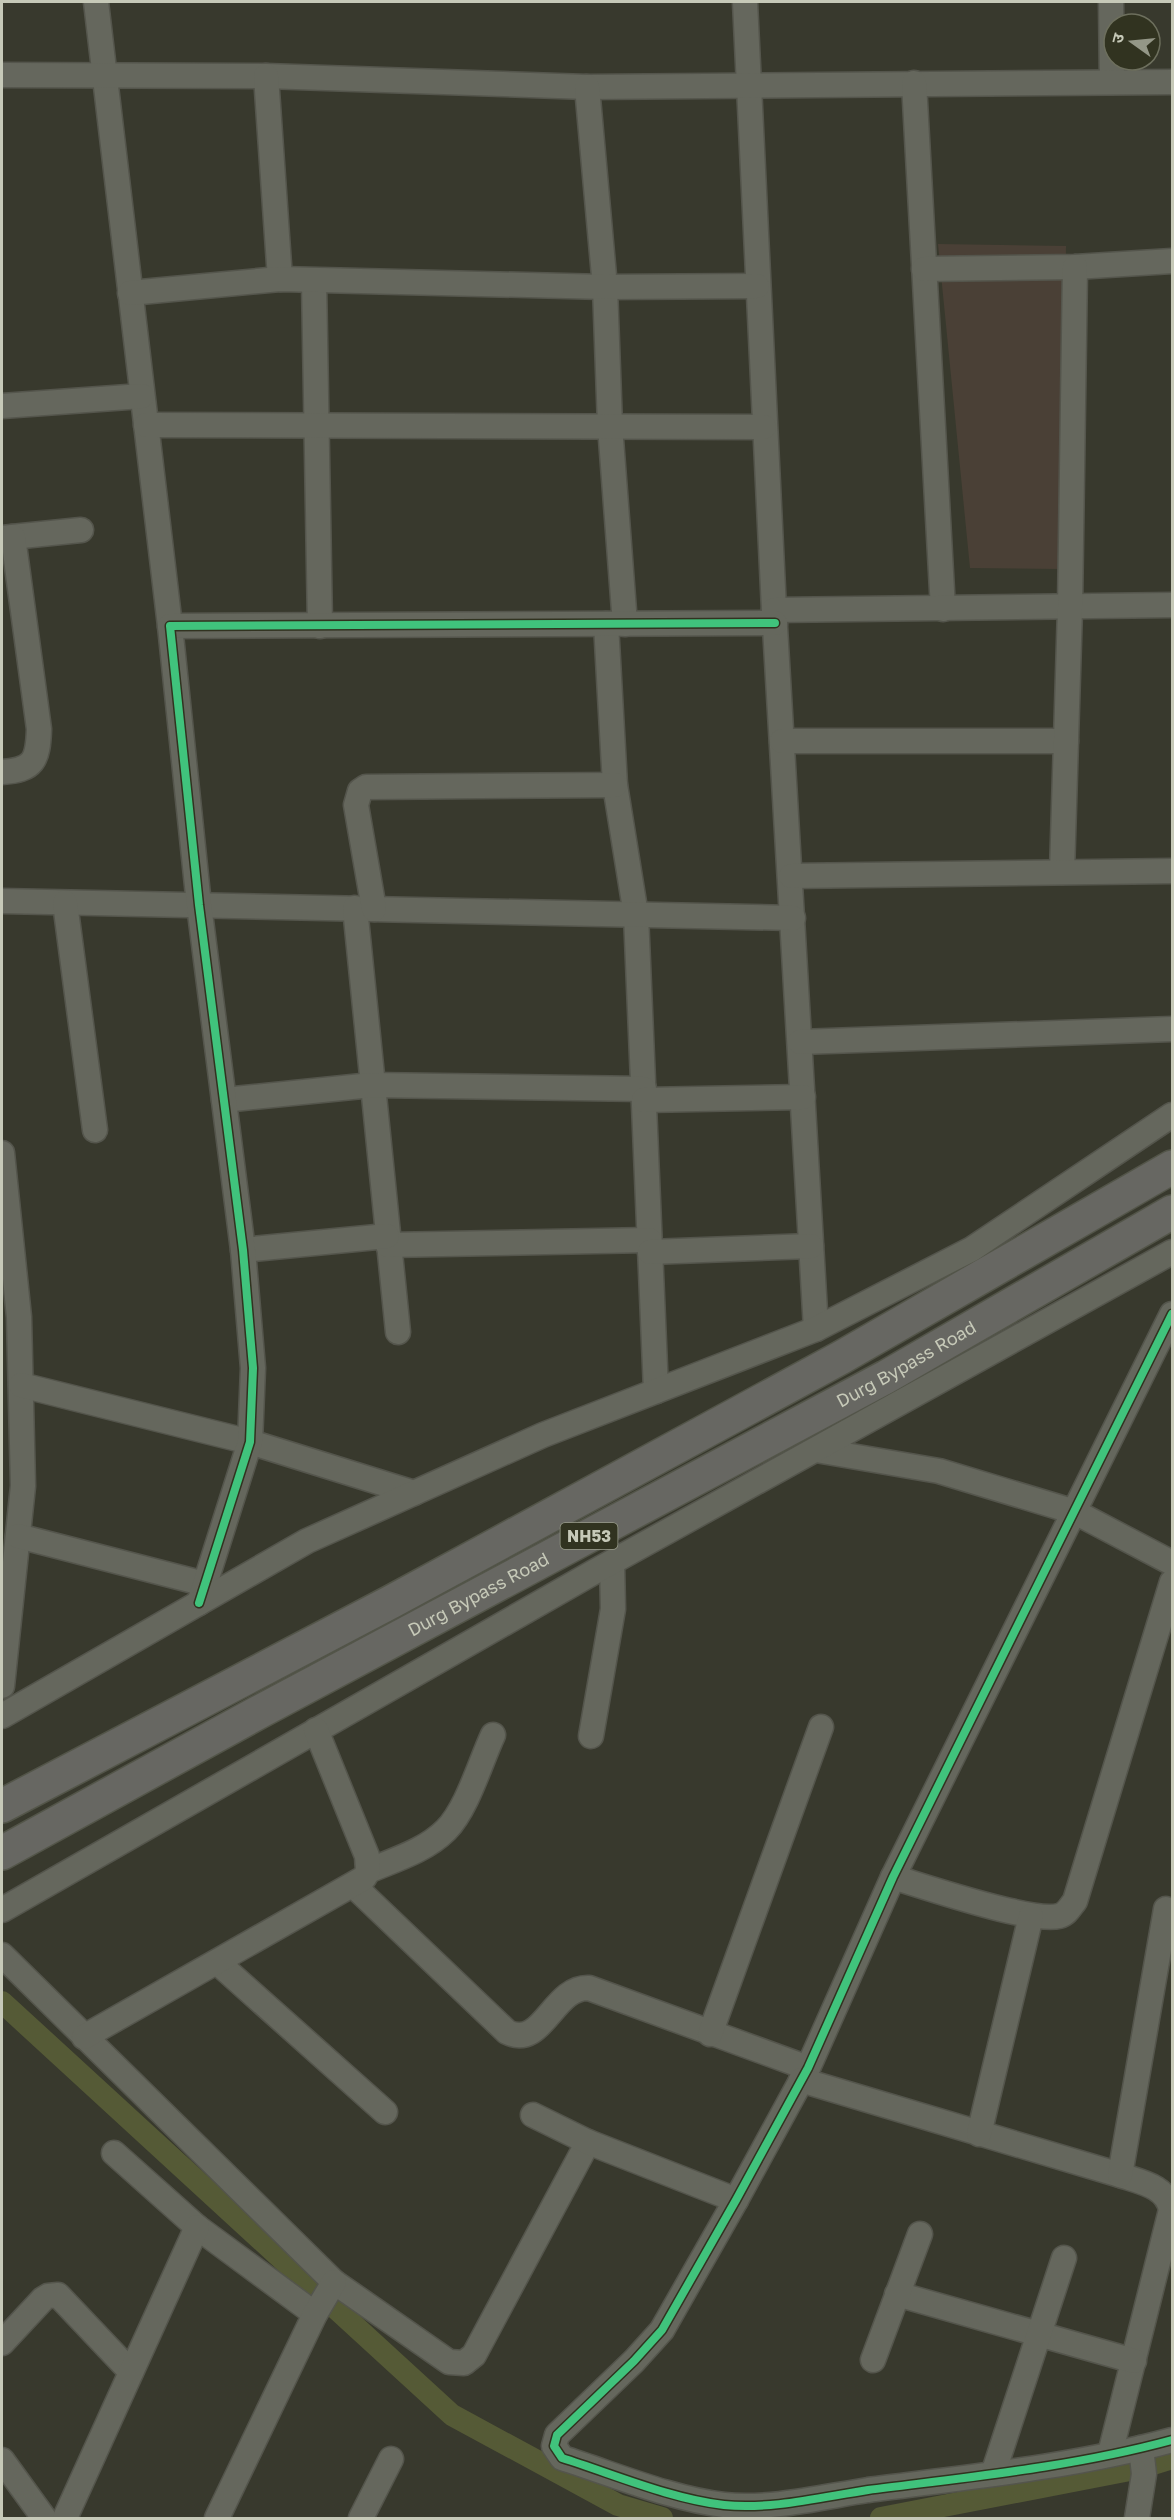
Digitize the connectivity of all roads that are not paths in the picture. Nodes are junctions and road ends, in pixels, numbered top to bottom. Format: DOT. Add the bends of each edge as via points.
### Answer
graph roads {
  1 [pos="96,2"];
  2 [pos="745,2"];
  3 [pos="1111,2"];
  4 [pos="2,75"];
  5 [pos="104,75"];
  6 [pos="266,76"];
  7 [pos="1112,82"];
  8 [pos="1173,82"];
  9 [pos="914,83"];
  10 [pos="747,84"];
  11 [pos="587,87"];
  12 [pos="1173,261"];
  13 [pos="1075,267"];
  14 [pos="924,268"];
  15 [pos="280,279"];
  16 [pos="314,281"];
  17 [pos="757,286"];
  18 [pos="605,287"];
  19 [pos="130,293"];
  20 [pos="142,396"];
  21 [pos="2,406"];
  22 [pos="318,424"];
  23 [pos="146,425"];
  24 [pos="610,426"];
  25 [pos="764,428"];
  26 [pos="81,530"];
  27 [pos="8,538"];
  28 [pos="1173,605"];
  29 [pos="1070,608"];
  30 [pos="943,609"];
  31 [pos="774,616"];
  32 [pos="615,624"];
  33 [pos="170,626"];
  34 [pos="320,626"];
  35 [pos="782,741"];
  36 [pos="1066,741"];
  37 [pos="2,772"];
  38 [pos="615,785"];
  39 [pos="1173,871"];
  40 [pos="1062,872"];
  41 [pos="791,876"];
  42 [pos="2,900"];
  43 [pos="65,903"];
  44 [pos="199,905"];
  45 [pos="365,909"];
  46 [pos="636,915"];
  47 [pos="793,918"];
  48 [pos="1173,1029"];
  49 [pos="800,1042"];
  50 [pos="372,1085"];
  51 [pos="644,1095"];
  52 [pos="803,1097"];
  53 [pos="224,1100"];
  54 [pos="1173,1115"];
  55 [pos="95,1130"];
  56 [pos="2,1153"];
  57 [pos="1173,1167"];
  58 [pos="1173,1212"];
  59 [pos="388,1240"];
  60 [pos="650,1246"];
  61 [pos="811,1246"];
  62 [pos="243,1250"];
  63 [pos="1173,1252"];
  64 [pos="1173,1314"];
  65 [pos="10,1327"];
  66 [pos="816,1329"];
  67 [pos="398,1332"];
  68 [pos="21,1385"];
  69 [pos="656,1391"];
  70 [pos="250,1442"];
  71 [pos="816,1450"];
  72 [pos="414,1493"];
  73 [pos="1075,1512"];
  74 [pos="18,1536"];
  75 [pos="612,1563"];
  76 [pos="1173,1563"];
  77 [pos="1173,1582"];
  78 [pos="202,1594"];
  79 [pos="2,1686"];
  80 [pos="2,1716"];
  81 [pos="821,1727"];
  82 [pos="316,1730"];
  83 [pos="493,1735"];
  84 [pos="591,1736"];
  85 [pos="2,1806"];
  86 [pos="2,1853"];
  87 [pos="893,1877"];
  88 [pos="361,1878"];
  89 [pos="2,1910"];
  90 [pos="1166,1910"];
  91 [pos="1031,1916"];
  92 [pos="2,1955"];
  93 [pos="217,1962"];
  94 [pos="710,2034"];
  95 [pos="84,2037"];
  96 [pos="804,2074"];
  97 [pos="385,2112"];
  98 [pos="533,2115"];
  99 [pos="979,2134"];
  100 [pos="588,2142"];
  101 [pos="114,2154"];
  102 [pos="1120,2175"];
  103 [pos="736,2200"];
  104 [pos="198,2227"];
  105 [pos="920,2234"];
  106 [pos="1064,2258"];
  107 [pos="334,2282"];
  108 [pos="897,2294"];
  109 [pos="315,2314"];
  110 [pos="1039,2334"];
  111 [pos="2,2343"];
  112 [pos="873,2360"];
  113 [pos="1134,2361"];
  114 [pos="131,2372"];
  115 [pos="1173,2440"];
  116 [pos="1141,2448"];
  117 [pos="1110,2454"];
  118 [pos="390,2458"];
  119 [pos="2,2460"];
  120 [pos="993,2474"];
  121 [pos="44,2518"];
  122 [pos="65,2518"];
  123 [pos="217,2518"];
  124 [pos="361,2518"];
  125 [pos="1137,2518"];
  1 -- 5 [label="street"];
  2 -- 10 [label="street"];
  3 -- 7 [label="street"];
  4 -- 5 [label="street"];
  5 -- 6 [label="street"];
  5 -- 19 [label="street"];
  6 -- 11 [label="street"];
  6 -- 15 [label="street"];
  7 -- 8 [label="street"];
  7 -- 9 [label="street"];
  9 -- 10 [label="street"];
  9 -- 14 [label="street"];
  10 -- 11 [label="street"];
  10 -- 17 [label="street"];
  11 -- 18 [label="street"];
  12 -- 13 [label="street"];
  13 -- 14 [label="street"];
  13 -- 29 [label="street"];
  14 -- 30 [label="street"];
  15 -- 16 [label="street"];
  15 -- 19 [label="street"];
  16 -- 18 [label="street"];
  16 -- 22 [label="street"];
  17 -- 18 [label="street"];
  17 -- 25 [label="street"];
  18 -- 24 [label="street"];
  19 -- 20 [label="street"];
  20 -- 21 [label="street"];
  20 -- 23 [label="street"];
  22 -- 23 [label="street"];
  22 -- 24 [label="street"];
  22 -- 34 [label="street"];
  23 -- 33 [label="street"];
  24 -- 25 [label="street"];
  24 -- 32 [label="street"];
  25 -- 31 [label="street"];
  26 -- 27 [label="street"];
  27 -- 37 [label="street" via="39,729 39,750 21,771"];
  28 -- 29 [label="street"];
  29 -- 30 [label="street"];
  29 -- 36 [label="street"];
  30 -- 31 [label="street"];
  31 -- 32 [label="street"];
  31 -- 35 [label="street"];
  32 -- 34 [label="street"];
  32 -- 38 [label="street"];
  33 -- 34 [label="street"];
  33 -- 44 [label="street"];
  35 -- 36 [label="street"];
  35 -- 41 [label="street"];
  36 -- 40 [label="street"];
  38 -- 45 [label="street" via="366,786 360,790 356,806"];
  38 -- 46 [label="street"];
  39 -- 40 [label="street"];
  40 -- 41 [label="street"];
  41 -- 47 [label="street"];
  42 -- 43 [label="street"];
  43 -- 44 [label="street"];
  43 -- 55 [label="street"];
  44 -- 45 [label="street"];
  44 -- 53 [label="street"];
  45 -- 46 [label="street"];
  45 -- 50 [label="street"];
  46 -- 47 [label="street"];
  46 -- 51 [label="street"];
  47 -- 49 [label="street"];
  48 -- 49 [label="street"];
  49 -- 52 [label="street"];
  50 -- 51 [label="street"];
  50 -- 53 [label="street"];
  50 -- 59 [label="street"];
  51 -- 52 [label="street"];
  51 -- 60 [label="street"];
  52 -- 61 [label="street"];
  53 -- 62 [label="street"];
  54 -- 66 [label="street" via="972,1249"];
  56 -- 65 [label="street"];
  57 -- 85 [label="highway, Durg Bypass Road / NH53" via="832,1362 391,1602"];
  58 -- 86 [label="highway, Durg Bypass Road / NH53" via="886,1377"];
  59 -- 60 [label="street"];
  59 -- 62 [label="street"];
  59 -- 67 [label="street"];
  60 -- 61 [label="street"];
  60 -- 69 [label="street"];
  61 -- 66 [label="street"];
  62 -- 70 [label="street" via="253,1368"];
  63 -- 71 [label="street"];
  64 -- 73 [label="street"];
  65 -- 68 [label="street"];
  66 -- 69 [label="street"];
  68 -- 70 [label="street"];
  68 -- 74 [label="street" via="23,1486"];
  69 -- 72 [label="street" via="543,1435"];
  70 -- 72 [label="street"];
  70 -- 78 [label="street"];
  71 -- 73 [label="street" via="939,1471"];
  71 -- 75 [label="street"];
  72 -- 78 [label="street" via="307,1540"];
  73 -- 76 [label="street"];
  73 -- 87 [label="street"];
  74 -- 78 [label="street"];
  74 -- 79 [label="street"];
  75 -- 82 [label="street"];
  75 -- 84 [label="street" via="613,1609"];
  77 -- 91 [label="street" via="1075,1901 1062,1916"];
  78 -- 80 [label="street"];
  81 -- 94 [label="street"];
  82 -- 88 [label="street" via="367,1856"];
  82 -- 89 [label="street"];
  83 -- 88 [label="street" via="456,1818 445,1831 420,1849"];
  87 -- 91 [label="street"];
  87 -- 96 [label="street"];
  88 -- 93 [label="street"];
  88 -- 94 [label="street" via="515,2036 530,2034 559,2001 578,1987"];
  90 -- 102 [label="street"];
  91 -- 99 [label="street"];
  92 -- 95 [label="street"];
  93 -- 95 [label="street"];
  93 -- 97 [label="street"];
  94 -- 96 [label="street"];
  95 -- 107 [label="street"];
  96 -- 99 [label="street"];
  96 -- 103 [label="street"];
  98 -- 100 [label="street"];
  99 -- 102 [label="street"];
  100 -- 103 [label="street"];
  100 -- 107 [label="street" via="469,2360 449,2362"];
  101 -- 104 [label="street"];
  102 -- 113 [label="street" via="1164,2193 1171,2210"];
  103 -- 120 [label="street" via="662,2331 557,2435 557,2455 677,2494 726,2505 754,2506"];
  104 -- 109 [label="street"];
  104 -- 114 [label="street"];
  105 -- 108 [label="street"];
  106 -- 110 [label="street"];
  107 -- 109 [label="street"];
  108 -- 110 [label="street"];
  108 -- 112 [label="street"];
  109 -- 123 [label="street"];
  110 -- 113 [label="street"];
  110 -- 120 [label="street"];
  111 -- 114 [label="street" via="43,2299 58,2295"];
  113 -- 117 [label="street"];
  114 -- 122 [label="street"];
  115 -- 116 [label="street"];
  116 -- 117 [label="street"];
  116 -- 125 [label="street" via="1144,2474"];
  117 -- 120 [label="street"];
  118 -- 124 [label="street"];
  119 -- 121 [label="street"];
}
